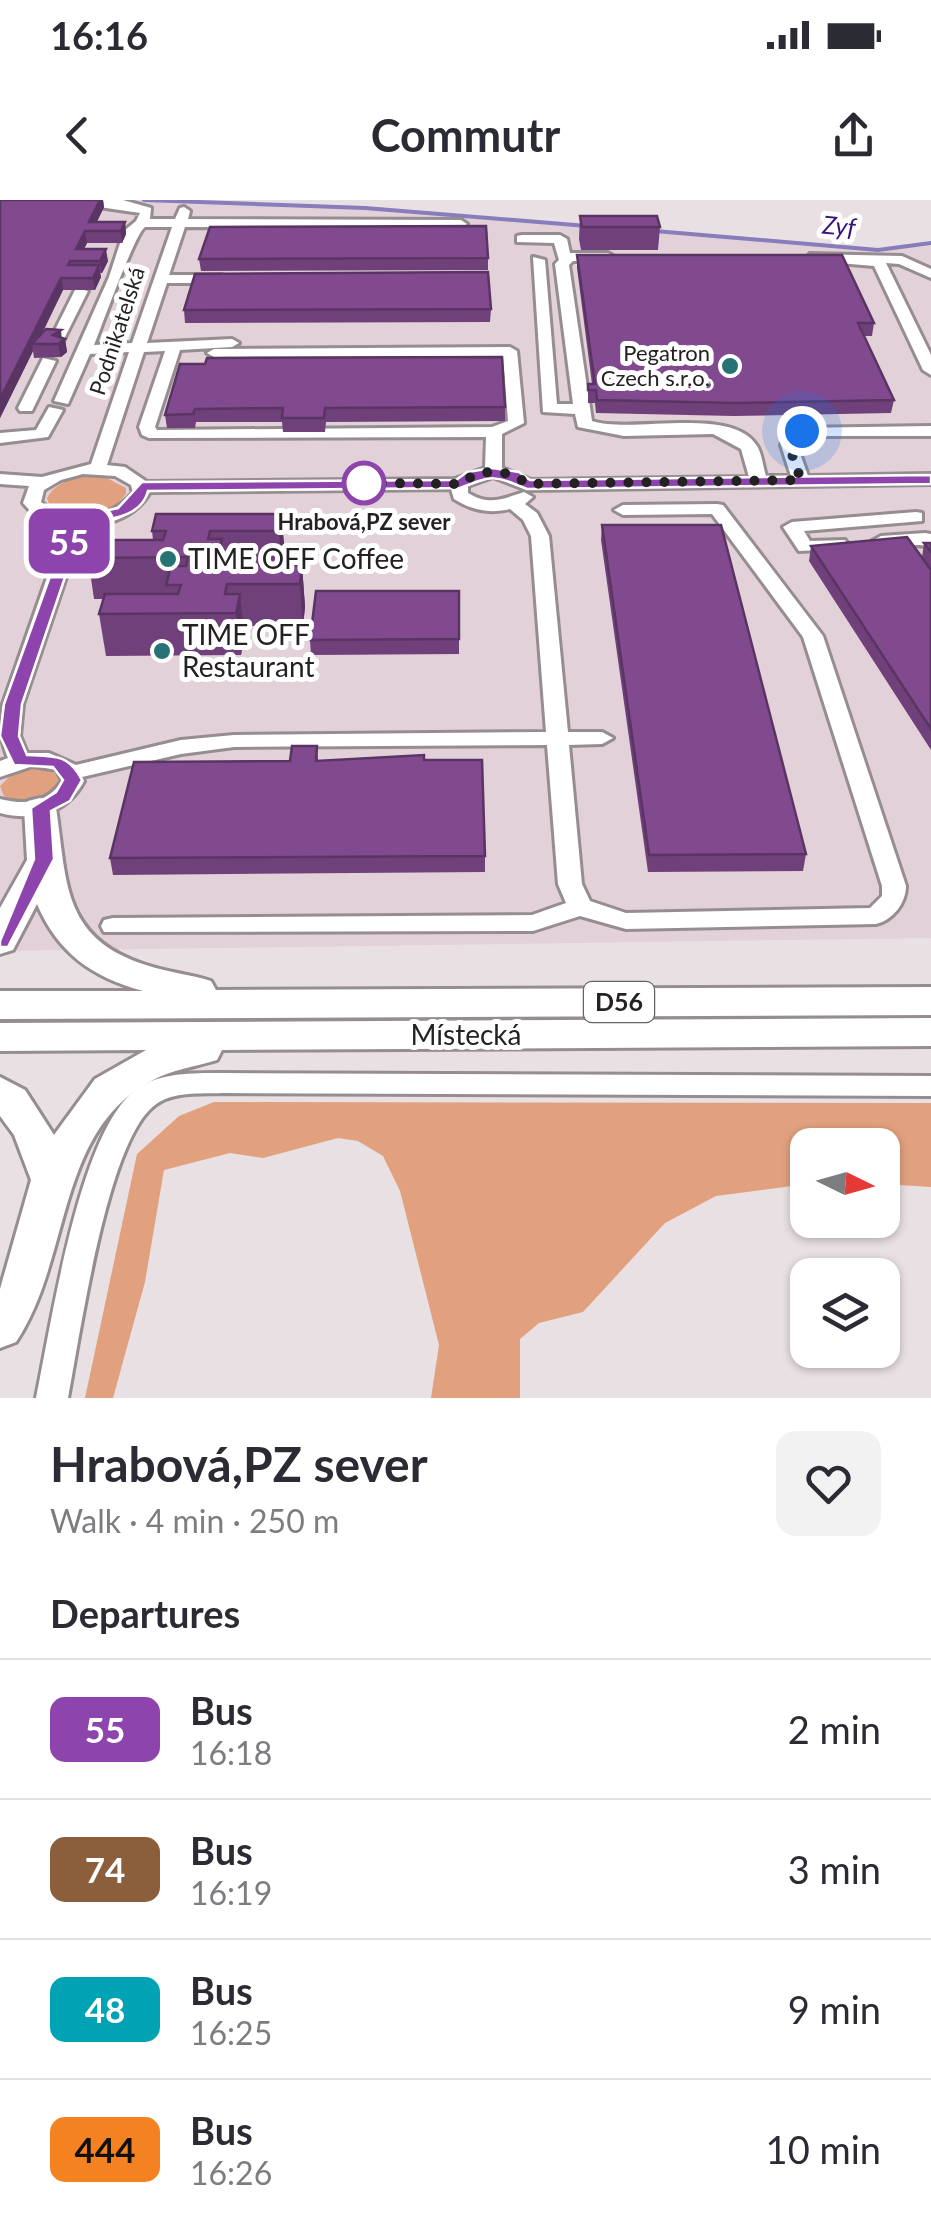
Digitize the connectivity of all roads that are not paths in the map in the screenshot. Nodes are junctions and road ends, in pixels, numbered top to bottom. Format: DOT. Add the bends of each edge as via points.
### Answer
graph roads {
  1 [pos="58,200"];
  2 [pos="182,216"];
  3 [pos="142,222"];
  4 [pos="273,223"];
  5 [pos="461,224"];
  6 [pos="270,238"];
  7 [pos="522,239"];
  8 [pos="632,257"];
  9 [pos="803,257"];
  10 [pos="860,258"];
  11 [pos="565,259"];
  12 [pos="538,260"];
  13 [pos="931,274"];
  14 [pos="161,279"];
  15 [pos="236,279"];
  16 [pos="81,291"];
  17 [pos="69,315"];
  18 [pos="100,315"];
  19 [pos="912,331"];
  20 [pos="931,331"];
  21 [pos="57,340"];
  22 [pos="501,340"];
  23 [pos="174,347"];
  24 [pos="137,349"];
  25 [pos="86,350"];
  26 [pos="214,353"];
  27 [pos="48,362"];
  28 [pos="931,370"];
  29 [pos="39,381"];
  30 [pos="72,381"];
  31 [pos="26,408"];
  32 [pos="580,409"];
  33 [pos="931,431"];
  34 [pos="494,432"];
  35 [pos="0,438"];
  36 [pos="98,468"];
  37 [pos="493,472"];
  38 [pos="0,479"];
  39 [pos="758,480"];
  40 [pos="801,480"];
  41 [pos="900,480"];
  42 [pos="931,480"];
  43 [pos="44,482"];
  44 [pos="460,484"];
  45 [pos="142,487"];
  46 [pos="520,494"];
  47 [pos="622,510"];
  48 [pos="916,517"];
  49 [pos="76,521"];
  50 [pos="928,540"];
  51 [pos="930,566"];
  52 [pos="602,738"];
  53 [pos="556,739"];
  54 [pos="10,765"];
  55 [pos="71,773"];
  56 [pos="0,806"];
  57 [pos="40,808"];
  58 [pos="44,859"];
  59 [pos="580,907"];
  60 [pos="112,926"];
  61 [pos="0,941"];
  62 [pos="931,1001"];
  63 [pos="0,1005"];
  64 [pos="309,1020"];
  65 [pos="931,1032"];
  66 [pos="0,1037"];
  67 [pos="931,1086"];
  68 [pos="0,1092"];
  69 [pos="52,1180"];
  70 [pos="0,1328"];
  71 [pos="52,1398"];
  1 -- 3 [label="street" via="143,207"];
  2 -- 3 [label="street"];
  2 -- 4 [label="street"];
  2 -- 14 [label="street, Podnikatelská"];
  3 -- 18 [label="street" via="130,231"];
  4 -- 5 [label="street"];
  4 -- 6 [label="street"];
  7 -- 11 [label="street" via="560,239"];
  8 -- 11 [label="street"];
  9 -- 10 [label="street"];
  10 -- 13 [label="street" via="894,258"];
  10 -- 19 [label="street" via="879,263"];
  11 -- 32 [label="street"];
  12 -- 32 [label="street" via="549,408"];
  14 -- 15 [label="street"];
  14 -- 24 [label="street, Podnikatelská"];
  16 -- 17 [label="street"];
  17 -- 18 [label="street"];
  17 -- 21 [label="street"];
  18 -- 25 [label="street"];
  19 -- 20 [label="street"];
  19 -- 28 [label="street"];
  22 -- 23 [label="street"];
  23 -- 24 [label="street"];
  23 -- 34 [label="street" via="147,427 155,435"];
  24 -- 25 [label="street"];
  24 -- 36 [label="street, Podnikatelská"];
  25 -- 30 [label="street"];
  26 -- 34 [label="street" via="510,351 516,423"];
  27 -- 29 [label="street"];
  29 -- 30 [label="street"];
  29 -- 31 [label="street"];
  30 -- 35 [label="street" via="42,434"];
  32 -- 39 [label="street" via="584,424 602,430 730,434 749,448"];
  33 -- 40 [label="street" via="802,431 791,436 789,446"];
  34 -- 37 [label="street"];
  36 -- 43 [label="street"];
  36 -- 45 [label="street" via="127,474"];
  37 -- 44 [label="street"];
  37 -- 46 [label="street" via="514,476"];
  38 -- 43 [label="street"];
  39 -- 40 [label="street"];
  39 -- 46 [label="street"];
  40 -- 41 [label="street"];
  41 -- 42 [label="street"];
  41 -- 48 [label="street"];
  43 -- 49 [label="street" via="32,496 37,510"];
  44 -- 45 [label="street"];
  44 -- 46 [label="street" via="460,495 474,503"];
  45 -- 49 [label="street" via="124,511"];
  46 -- 53 [label="street" via="540,536"];
  47 -- 59 [label="street" via="717,509 813,636 894,898 862,920 626,921"];
  48 -- 50 [label="street"];
  48 -- 50 [label="street" via="792,527 806,547"];
  49 -- 54 [label="street" via="13,704"];
  50 -- 51 [label="street"];
  52 -- 53 [label="street"];
  53 -- 55 [label="street" via="202,743"];
  53 -- 59 [label="street" via="570,884"];
  54 -- 55 [label="street" via="46,759"];
  55 -- 57 [label="street" via="70,789"];
  56 -- 57 [label="street"];
  57 -- 58 [label="highway"];
  58 -- 61 [label="highway"];
  58 -- 64 [label="highway" via="65,932 88,954 150,981"];
  59 -- 60 [label="street" via="533,923"];
  62 -- 64 [label="highway, Místecká / D56"];
  63 -- 64 [label="highway, Místecká / D56"];
  64 -- 65 [label="highway, Místecká / D56"];
  64 -- 66 [label="highway, Místecká / D56"];
  64 -- 69 [label="highway" via="135,1070 90,1109"];
  67 -- 71 [label="street" via="222,1082 162,1088 130,1111 116,1141"];
  68 -- 69 [label="highway" via="35,1132"];
  69 -- 70 [label="highway" via="32,1268"];
}
